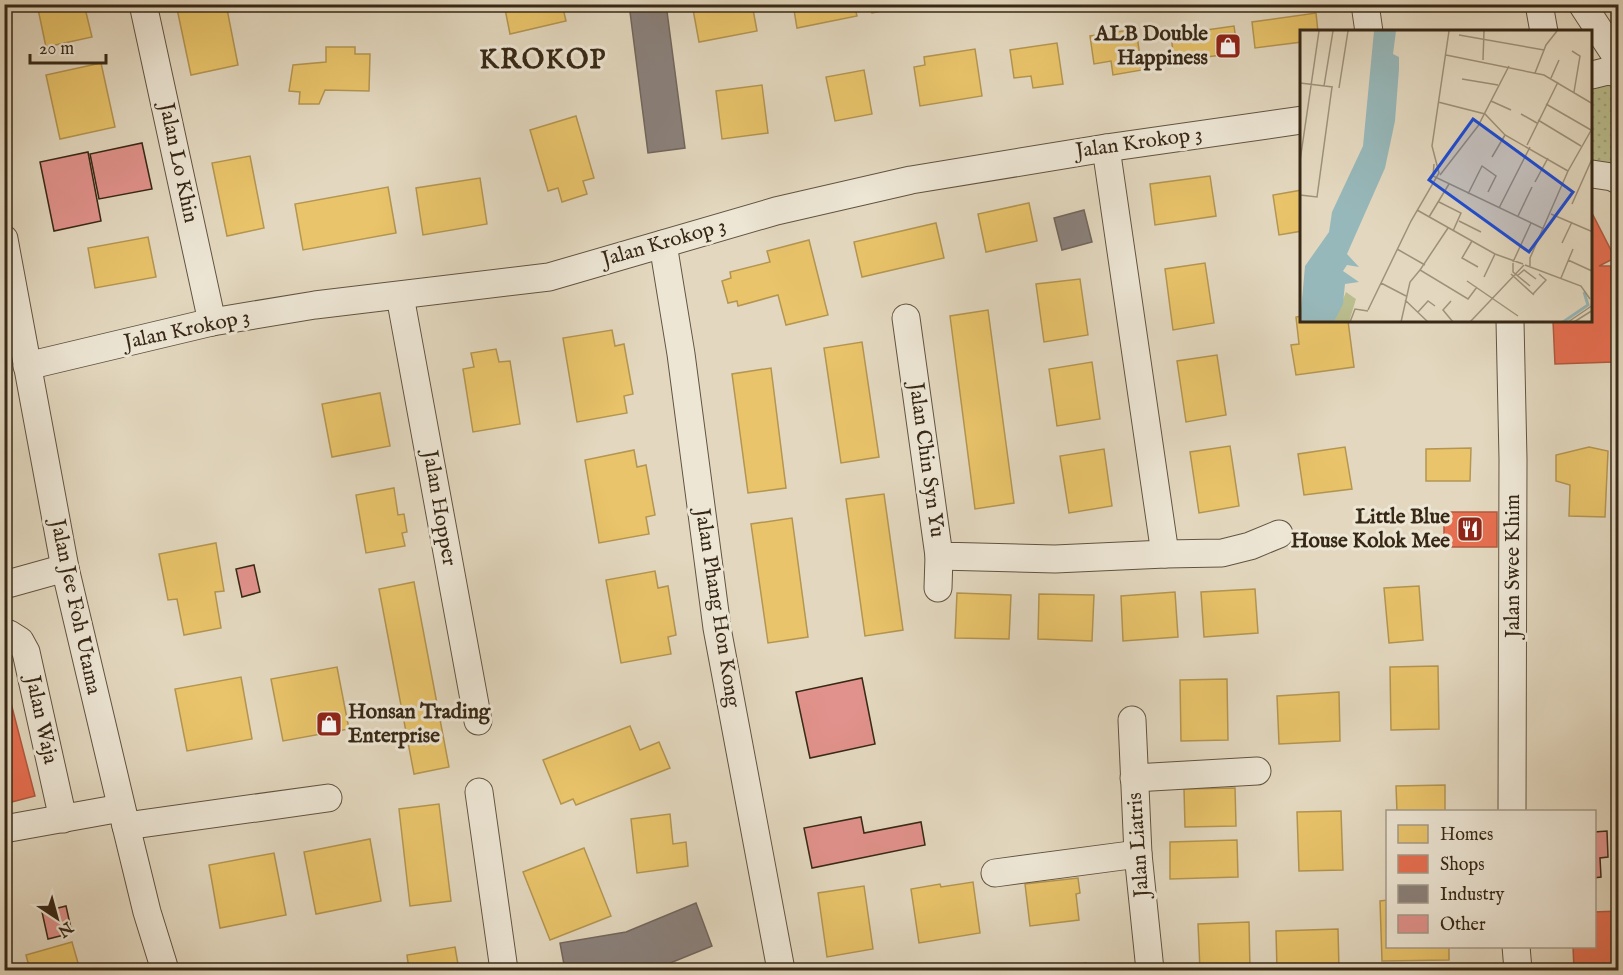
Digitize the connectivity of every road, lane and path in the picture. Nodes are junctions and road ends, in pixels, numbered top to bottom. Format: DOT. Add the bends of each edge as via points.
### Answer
graph roads {
  1 [pos="143,4"];
  2 [pos="1365,4"];
  3 [pos="1539,4"];
  4 [pos="1582,4"];
  5 [pos="1369,30"];
  6 [pos="1544,30"];
  7 [pos="1618,59"];
  8 [pos="1618,73"];
  9 [pos="1593,75"];
  10 [pos="1300,120"];
  11 [pos="1106,148"];
  12 [pos="4,239"];
  13 [pos="663,244"];
  14 [pos="400,296"];
  15 [pos="906,318"];
  16 [pos="212,322"];
  17 [pos="1510,322"];
  18 [pos="27,366"];
  19 [pos="1279,534"];
  20 [pos="1165,554"];
  21 [pos="939,556"];
  22 [pos="64,568"];
  23 [pos="4,585"];
  24 [pos="939,588"];
  25 [pos="4,636"];
  26 [pos="1132,720"];
  27 [pos="478,721"];
  28 [pos="1257,771"];
  29 [pos="1134,778"];
  30 [pos="478,792"];
  31 [pos="328,798"];
  32 [pos="1512,810"];
  33 [pos="123,817"];
  34 [pos="63,819"];
  35 [pos="4,829"];
  36 [pos="1138,854"];
  37 [pos="995,873"];
  38 [pos="1516,948"];
  39 [pos="165,970"];
  40 [pos="504,970"];
  41 [pos="781,970"];
  42 [pos="1150,970"];
  43 [pos="1518,970"];
  1 -- 16 [label="street, Jalan Lo Khin"];
  2 -- 5 [label="street"];
  3 -- 6 [label="street"];
  4 -- 7 [label="street"];
  8 -- 9 [label="street"];
  10 -- 11 [label="street, Jalan Krokop 3"];
  11 -- 13 [label="street, Jalan Krokop 3" via="911,180 776,211"];
  11 -- 20 [label="street"];
  12 -- 18 [label="street, Jalan Jee Foh Utama"];
  13 -- 14 [label="street, Jalan Krokop 3" via="549,277"];
  13 -- 41 [label="street, Jalan Phang Hon Kong" via="717,628"];
  14 -- 16 [label="street, Jalan Krokop 3"];
  14 -- 27 [label="street, Jalan Hopper"];
  15 -- 21 [label="street, Jalan Chin Syn Yu"];
  16 -- 18 [label="street, Jalan Krokop 3"];
  17 -- 32 [label="street, Jalan Swee Khim"];
  18 -- 22 [label="street, Jalan Jee Foh Utama"];
  19 -- 20 [label="street, Jalan Chin Syn Yu" via="1222,553"];
  20 -- 21 [label="street, Jalan Chin Syn Yu" via="1055,559"];
  21 -- 24 [label="street"];
  22 -- 23 [label="street"];
  22 -- 33 [label="street, Jalan Jee Foh Utama"];
  25 -- 34 [label="street, Jalan Waja" via="9,634 20,640 26,652"];
  26 -- 29 [label="street, Jalan Liatris"];
  28 -- 29 [label="street"];
  29 -- 36 [label="street, Jalan Liatris"];
  30 -- 40 [label="street"];
  31 -- 33 [label="street"];
  33 -- 34 [label="street"];
  33 -- 39 [label="street, Jalan Jee Foh Utama"];
  34 -- 35 [label="street"];
  36 -- 37 [label="street"];
  36 -- 42 [label="street, Jalan Liatris"];
  38 -- 43 [label="street"];
}
